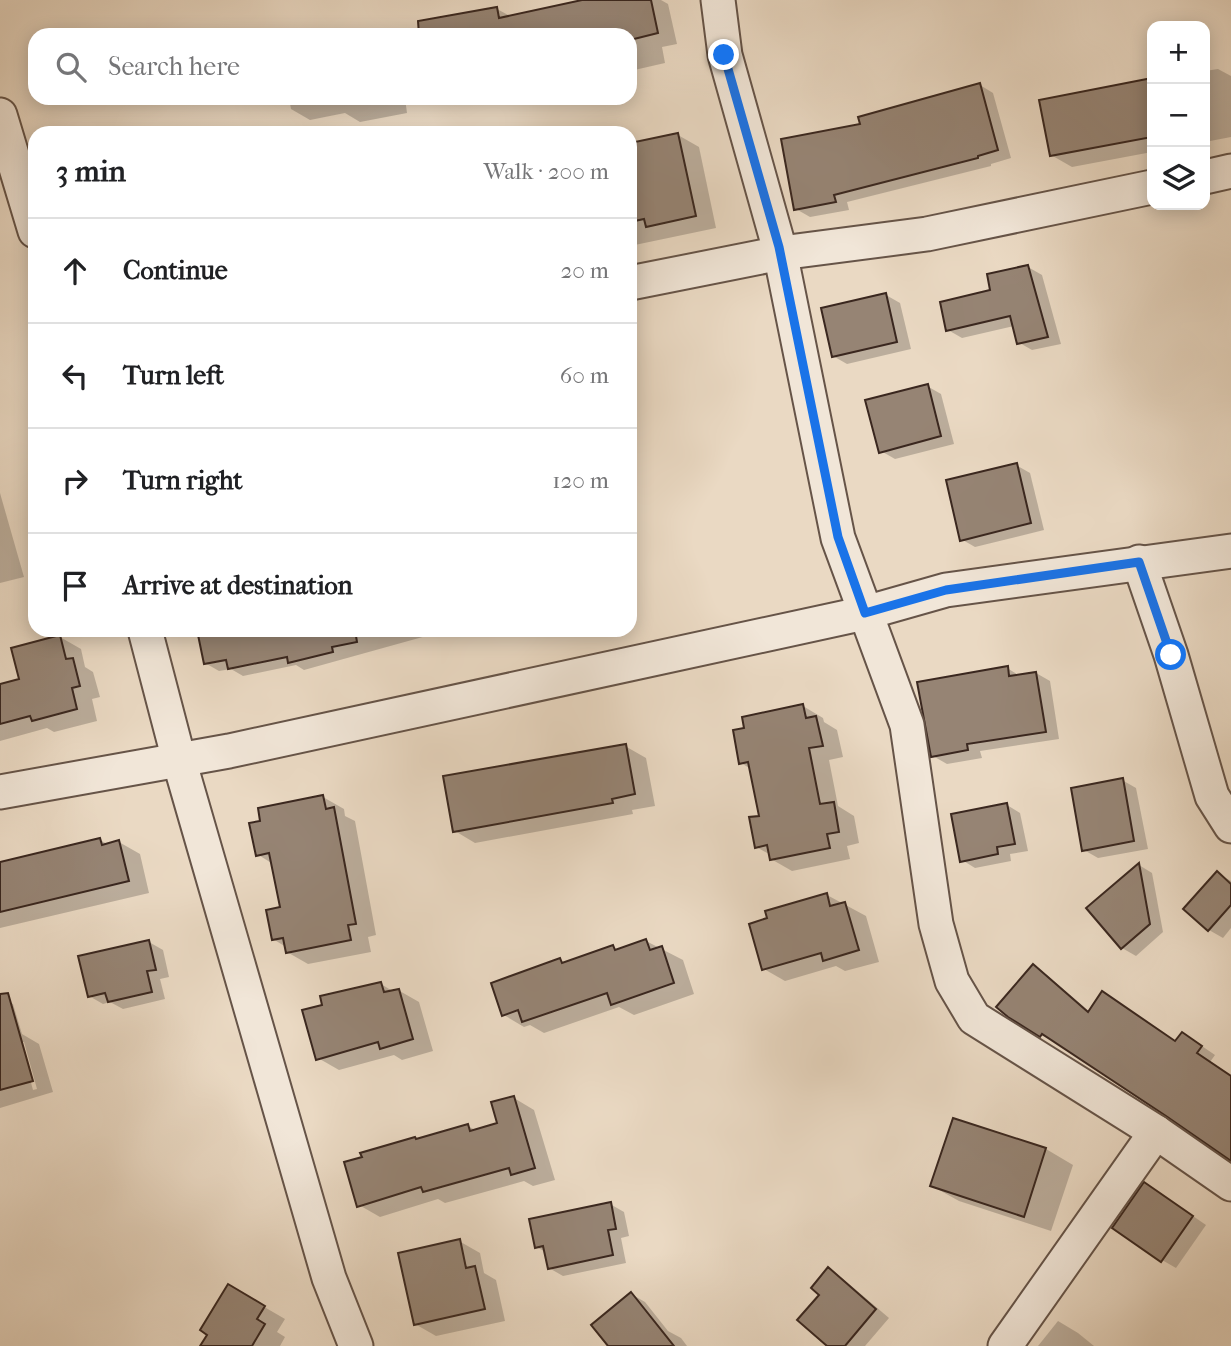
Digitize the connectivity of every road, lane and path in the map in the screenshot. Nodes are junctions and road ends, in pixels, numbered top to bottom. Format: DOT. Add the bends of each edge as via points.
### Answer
graph roads {
  1 [pos="718,0"];
  2 [pos="0,115"];
  3 [pos="1231,171"];
  4 [pos="1210,176"];
  5 [pos="1147,188"];
  6 [pos="28,208"];
  7 [pos="781,253"];
  8 [pos="637,282"];
  9 [pos="1231,551"];
  10 [pos="1139,562"];
  11 [pos="865,613"];
  12 [pos="147,637"];
  13 [pos="179,760"];
  14 [pos="0,792"];
  15 [pos="1231,825"];
  16 [pos="1156,1132"];
  17 [pos="1231,1184"];
  18 [pos="356,1346"];
  19 [pos="1005,1346"];
  1 -- 7 [label="street" via="724,55"];
  2 -- 6 [label="street"];
  3 -- 4 [label="street"];
  5 -- 7 [label="street" via="927,234"];
  7 -- 8 [label="street"];
  7 -- 11 [label="street" via="838,537"];
  9 -- 10 [label="street"];
  10 -- 11 [label="street" via="946,590"];
  10 -- 15 [label="street" via="1212,796"];
  11 -- 13 [label="street"];
  11 -- 16 [label="street" via="907,725 936,923 952,981 974,1018"];
  12 -- 13 [label="street"];
  13 -- 14 [label="street"];
  13 -- 18 [label="street" via="329,1278"];
  16 -- 17 [label="street"];
  16 -- 19 [label="street"];
}
